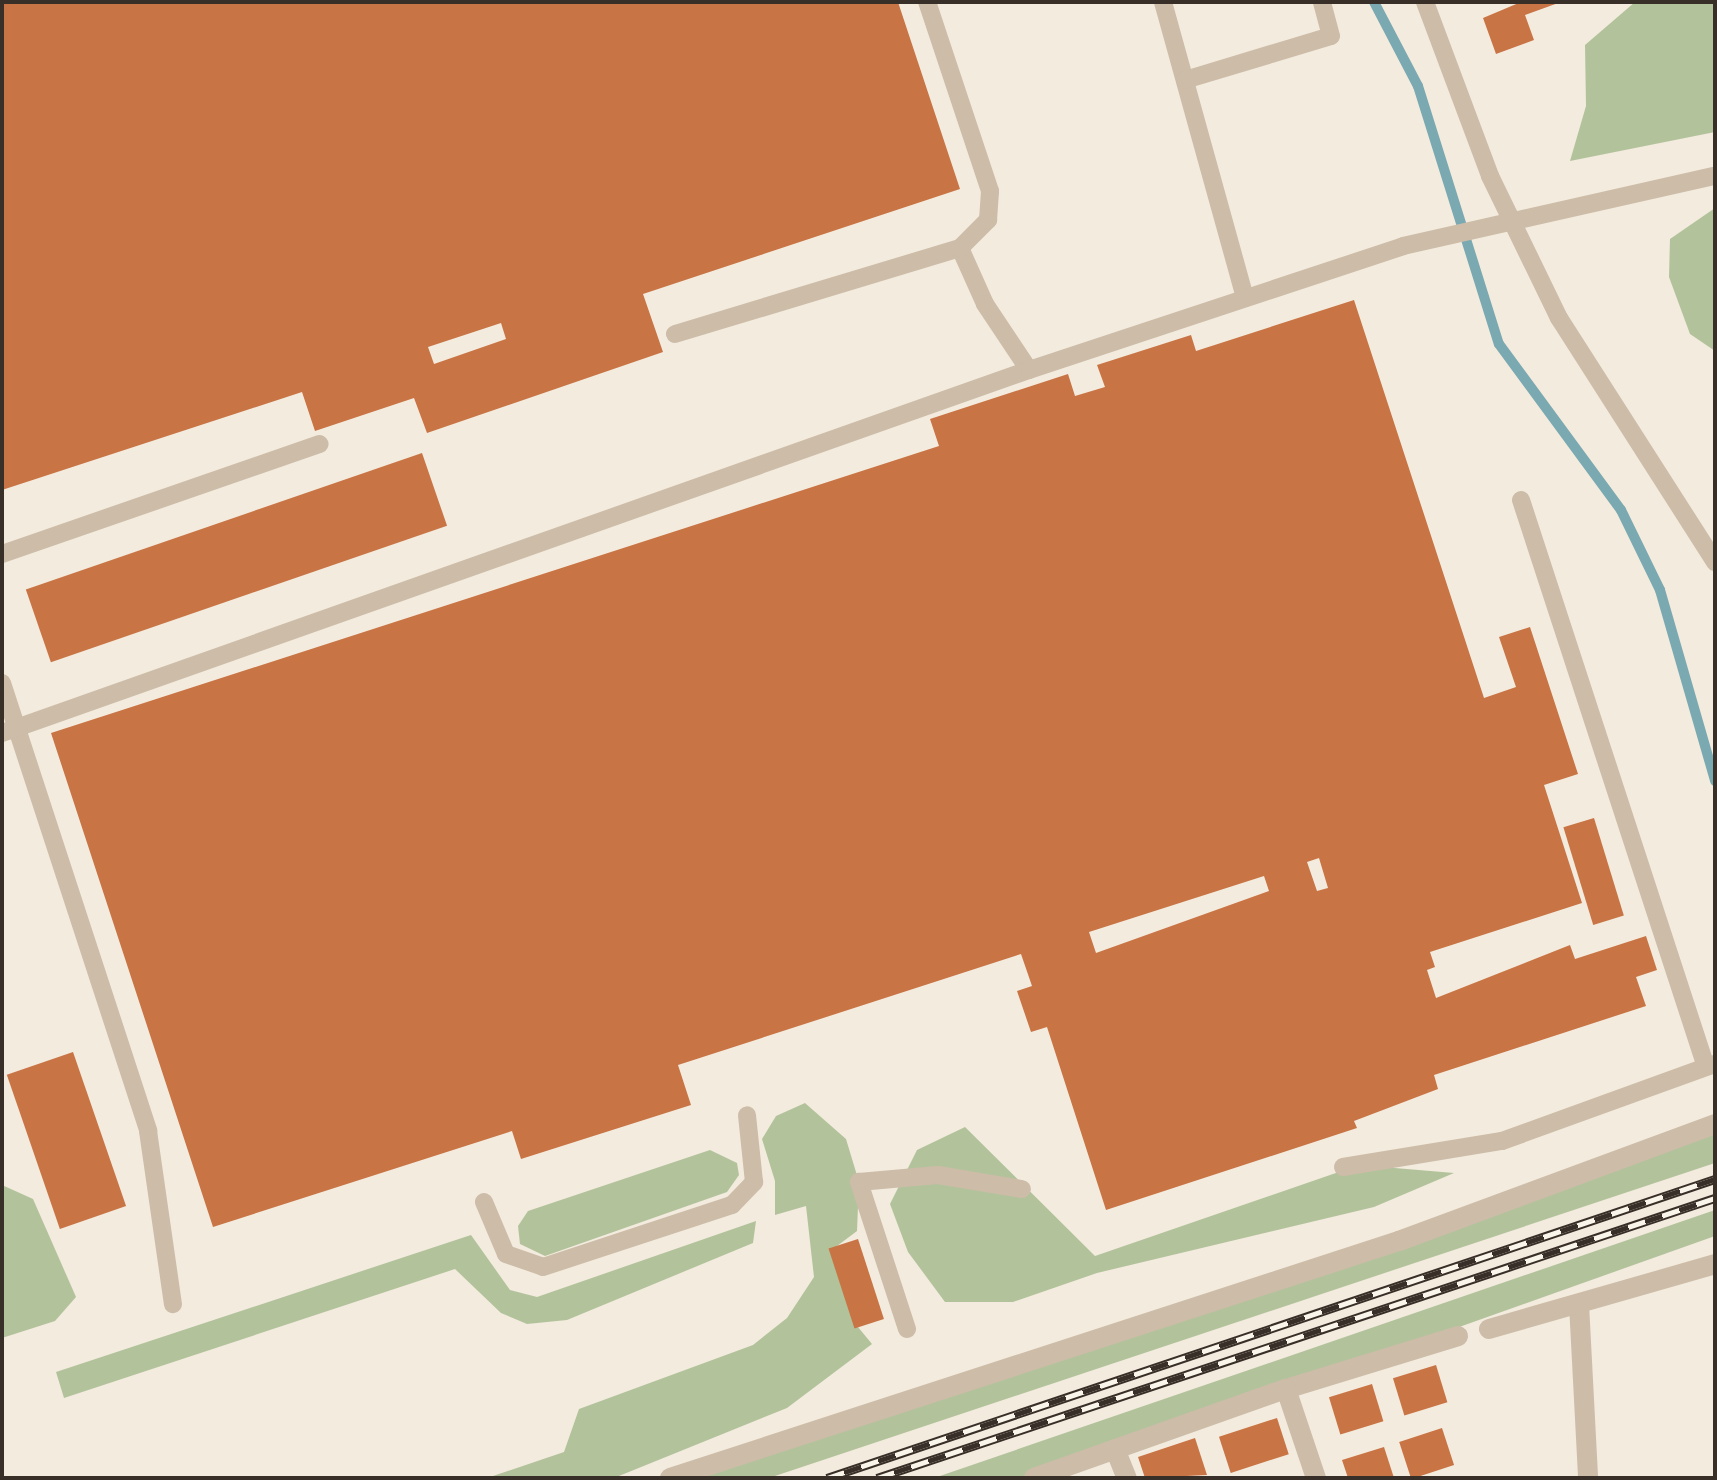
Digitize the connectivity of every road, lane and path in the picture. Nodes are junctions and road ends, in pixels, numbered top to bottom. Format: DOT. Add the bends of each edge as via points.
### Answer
graph roads {
  1 [pos="927,2"];
  2 [pos="1163,2"];
  3 [pos="1322,2"];
  4 [pos="1425,2"];
  5 [pos="1185,80"];
  6 [pos="1714,176"];
  7 [pos="960,248"];
  8 [pos="1245,298"];
  9 [pos="675,334"];
  10 [pos="1029,370"];
  11 [pos="319,444"];
  12 [pos="1521,500"];
  13 [pos="2,554"];
  14 [pos="1715,562"];
  15 [pos="2,683"];
  16 [pos="9,731"];
  17 [pos="1711,1065"];
  18 [pos="747,1115"];
  19 [pos="1715,1124"];
  20 [pos="1343,1167"];
  21 [pos="1022,1189"];
  22 [pos="484,1202"];
  23 [pos="1715,1264"];
  24 [pos="173,1304"];
  25 [pos="1579,1304"];
  26 [pos="907,1329"];
  27 [pos="1489,1329"];
  28 [pos="1458,1336"];
  29 [pos="1286,1389"];
  30 [pos="1115,1449"];
  31 [pos="670,1478"];
  32 [pos="1034,1478"];
  33 [pos="1127,1478"];
  34 [pos="1316,1478"];
  35 [pos="1588,1478"];
  1 -- 7 [label="lane" via="990,191 988,220"];
  2 -- 5 [label="lane"];
  3 -- 5 [label="lane" via="1331,36"];
  4 -- 14 [label="lane" via="1490,176 1559,318"];
  5 -- 8 [label="lane"];
  6 -- 8 [label="lane, bridge" via="1403,246"];
  7 -- 9 [label="lane"];
  7 -- 10 [label="lane" via="985,304"];
  8 -- 10 [label="lane"];
  10 -- 16 [label="lane"];
  11 -- 13 [label="lane"];
  12 -- 17 [label="lane"];
  15 -- 16 [label="lane"];
  16 -- 24 [label="lane" via="148,1131"];
  17 -- 20 [label="lane" via="1502,1141"];
  18 -- 22 [label="lane" via="754,1182 718,1210 543,1267 506,1254"];
  19 -- 31 [label="street" via="1399,1241"];
  21 -- 26 [label="lane" via="938,1175 859,1182"];
  23 -- 25 [label="street"];
  25 -- 27 [label="street"];
  25 -- 35 [label="street"];
  28 -- 29 [label="street"];
  29 -- 30 [label="street"];
  29 -- 34 [label="street"];
  30 -- 32 [label="street"];
  30 -- 33 [label="street"];
}
